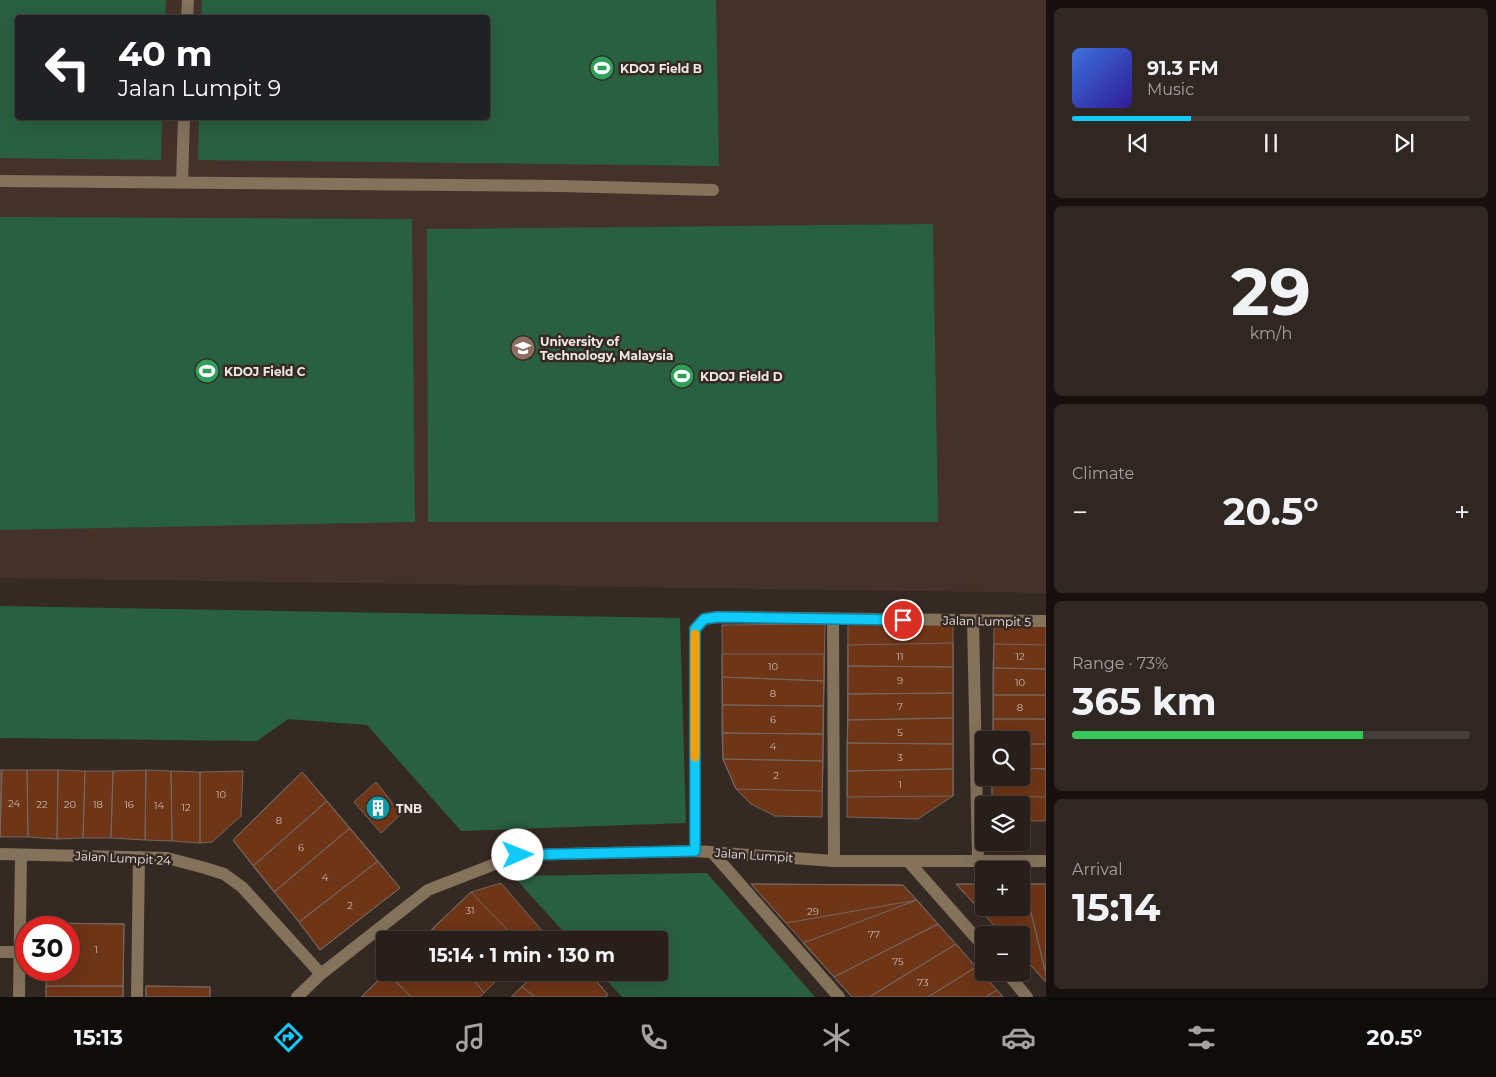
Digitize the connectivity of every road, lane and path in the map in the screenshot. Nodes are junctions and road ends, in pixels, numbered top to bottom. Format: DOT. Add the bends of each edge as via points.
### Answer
graph roads {
  1 [pos="188,0"];
  2 [pos="187,15"];
  3 [pos="184,120"];
  4 [pos="0,181"];
  5 [pos="182,183"];
  6 [pos="712,190"];
  7 [pos="833,619"];
  8 [pos="973,620"];
  9 [pos="1046,622"];
  10 [pos="695,851"];
  11 [pos="712,852"];
  12 [pos="0,854"];
  13 [pos="21,855"];
  14 [pos="139,857"];
  15 [pos="908,860"];
  16 [pos="834,861"];
  17 [pos="978,861"];
  18 [pos="1030,861"];
  19 [pos="1046,861"];
  20 [pos="20,916"];
  21 [pos="975,937"];
  22 [pos="0,952"];
  23 [pos="15,952"];
  24 [pos="322,974"];
  25 [pos="19,981"];
  26 [pos="1014,981"];
  27 [pos="19,997"];
  28 [pos="137,997"];
  29 [pos="297,997"];
  30 [pos="839,997"];
  31 [pos="1027,997"];
  1 -- 2 [label="street"];
  3 -- 5 [label="street"];
  4 -- 5 [label="street"];
  5 -- 6 [label="street"];
  7 -- 8 [label="street, Jalan Lumpit 5"];
  7 -- 10 [label="street, Jalan Lumpit 5" via="718,617 704,619 695,629"];
  7 -- 16 [label="street"];
  8 -- 9 [label="street, Jalan Lumpit 5"];
  8 -- 17 [label="street"];
  10 -- 11 [label="street, Jalan Lumpit"];
  10 -- 24 [label="street, Jalan Lumpit" via="518,855 428,890"];
  11 -- 16 [label="street, Jalan Lumpit"];
  11 -- 30 [label="street"];
  12 -- 13 [label="street, Jalan Lumpit 24"];
  13 -- 14 [label="street, Jalan Lumpit 24"];
  13 -- 20 [label="street"];
  14 -- 24 [label="street, Jalan Lumpit 24" via="167,858 224,874 242,887"];
  14 -- 28 [label="street"];
  15 -- 16 [label="street, Jalan Lumpit"];
  15 -- 17 [label="street, Jalan Lumpit"];
  15 -- 21 [label="street"];
  18 -- 19 [label="street, Jalan Lumpit"];
  22 -- 23 [label="street"];
  24 -- 29 [label="street, Jalan Lumpit"];
  25 -- 27 [label="street"];
  26 -- 31 [label="street"];
}
